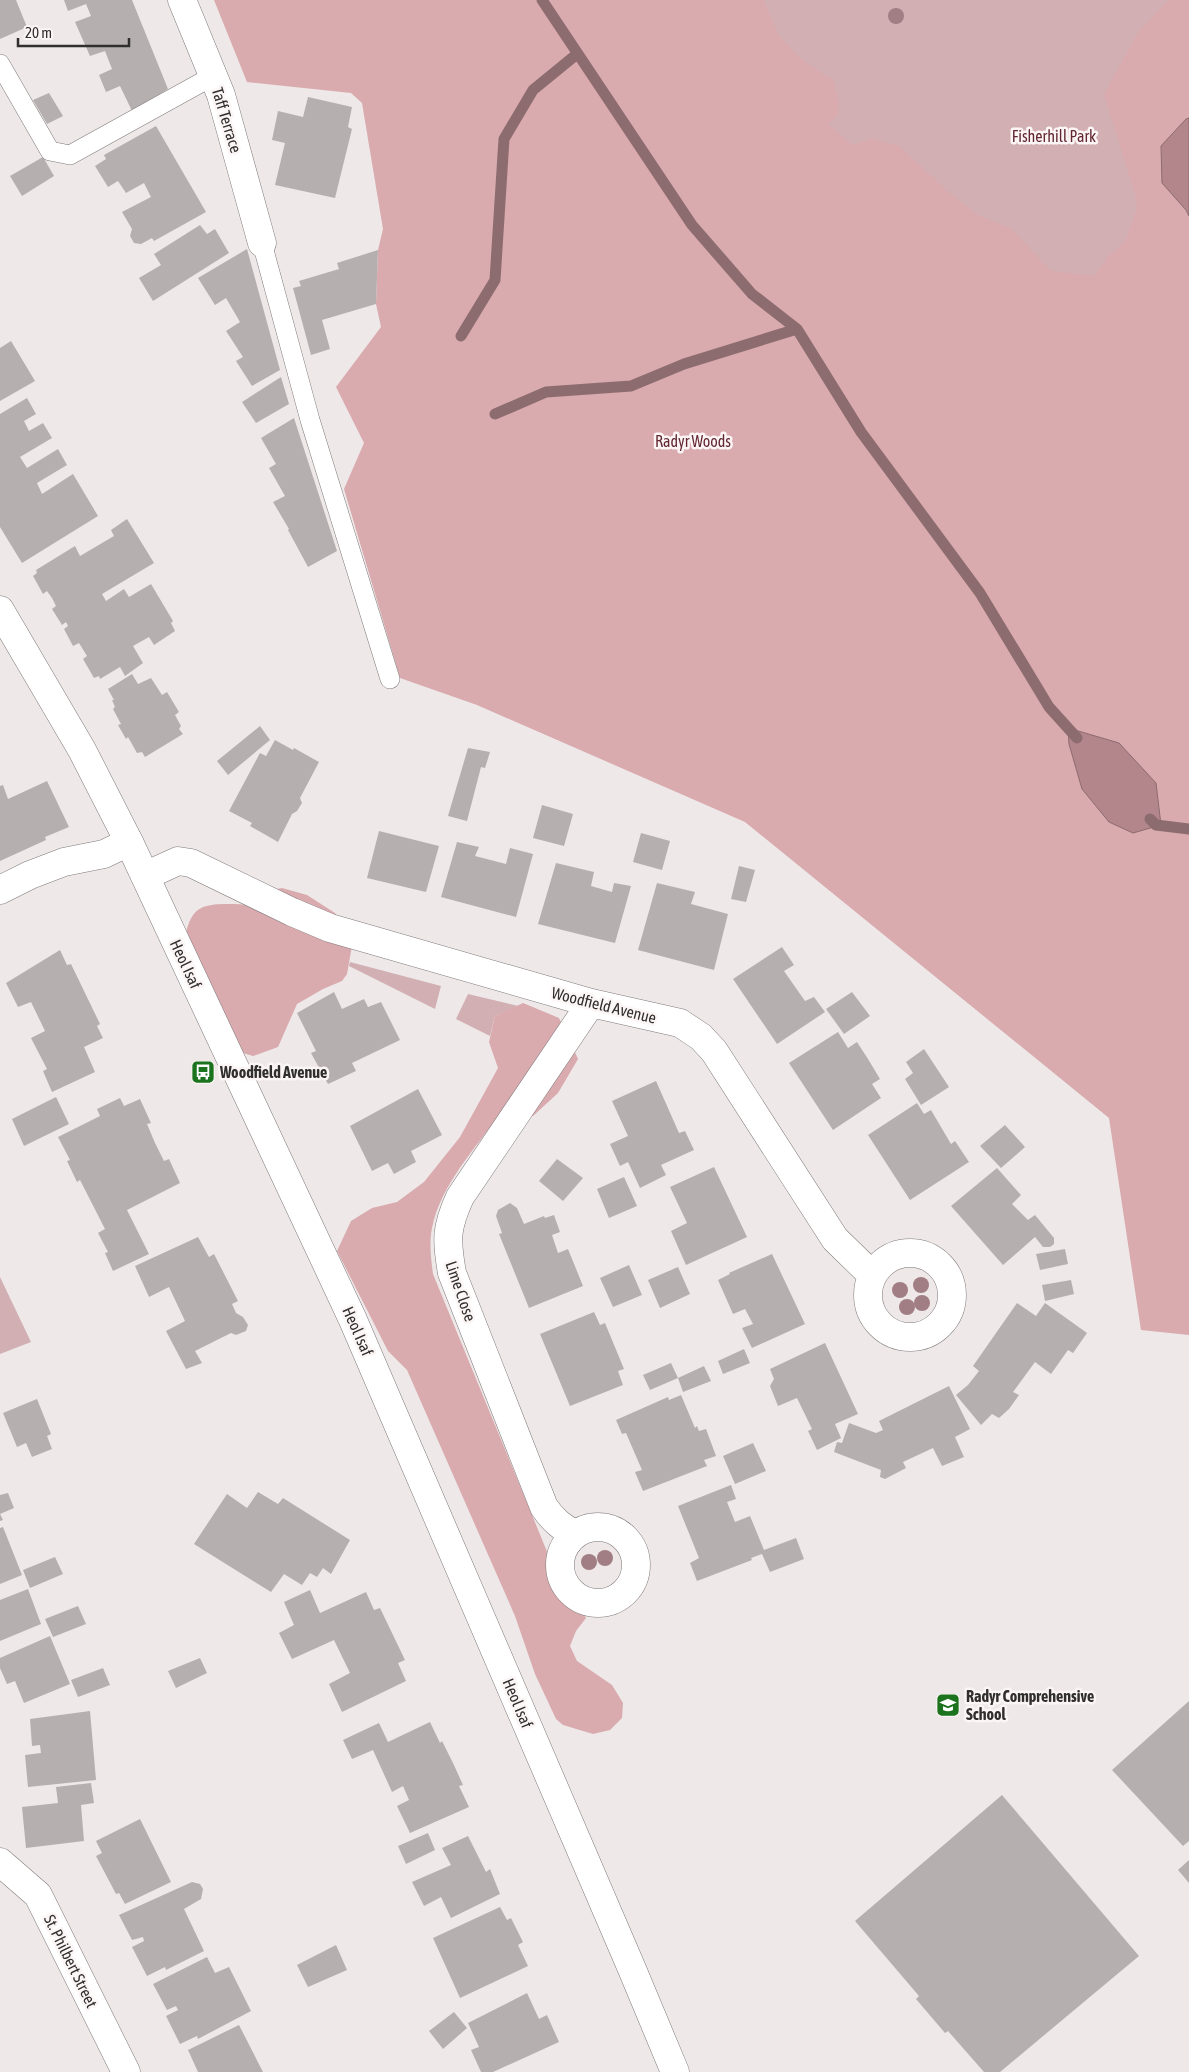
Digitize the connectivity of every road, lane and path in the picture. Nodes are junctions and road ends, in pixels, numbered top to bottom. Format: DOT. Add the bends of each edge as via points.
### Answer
graph roads {
  1 [pos="182,0"];
  2 [pos="0,64"];
  3 [pos="213,76"];
  4 [pos="262,243"];
  5 [pos="0,610"];
  6 [pos="390,680"];
  7 [pos="129,842"];
  8 [pos="145,876"];
  9 [pos="0,890"];
  10 [pos="592,1003"];
  11 [pos="872,1276"];
  12 [pos="575,1534"];
  13 [pos="0,1862"];
  14 [pos="126,2072"];
  15 [pos="674,2072"];
  1 -- 3 [label="street, Taff Terrace"];
  2 -- 3 [label="lane" via="50,151 70,155"];
  3 -- 4 [label="street, Taff Terrace"];
  4 -- 6 [label="lane" via="310,420"];
  5 -- 7 [label="street, Heol Isaf" via="82,750"];
  7 -- 8 [label="street, Heol Isaf"];
  7 -- 9 [label="street" via="104,854 64,862"];
  8 -- 10 [label="street, Woodfield Avenue" via="178,861 191,863 330,928"];
  8 -- 15 [label="street, Heol Isaf" via="353,1320"];
  10 -- 11 [label="street, Woodfield Avenue" via="680,1023 701,1037 714,1051 835,1238"];
  10 -- 12 [label="street, Lime Close" via="460,1197 450,1220 446,1244 452,1273 544,1507 553,1520"];
  13 -- 14 [label="street, St. Philbert Street" via="38,1895"];
}
